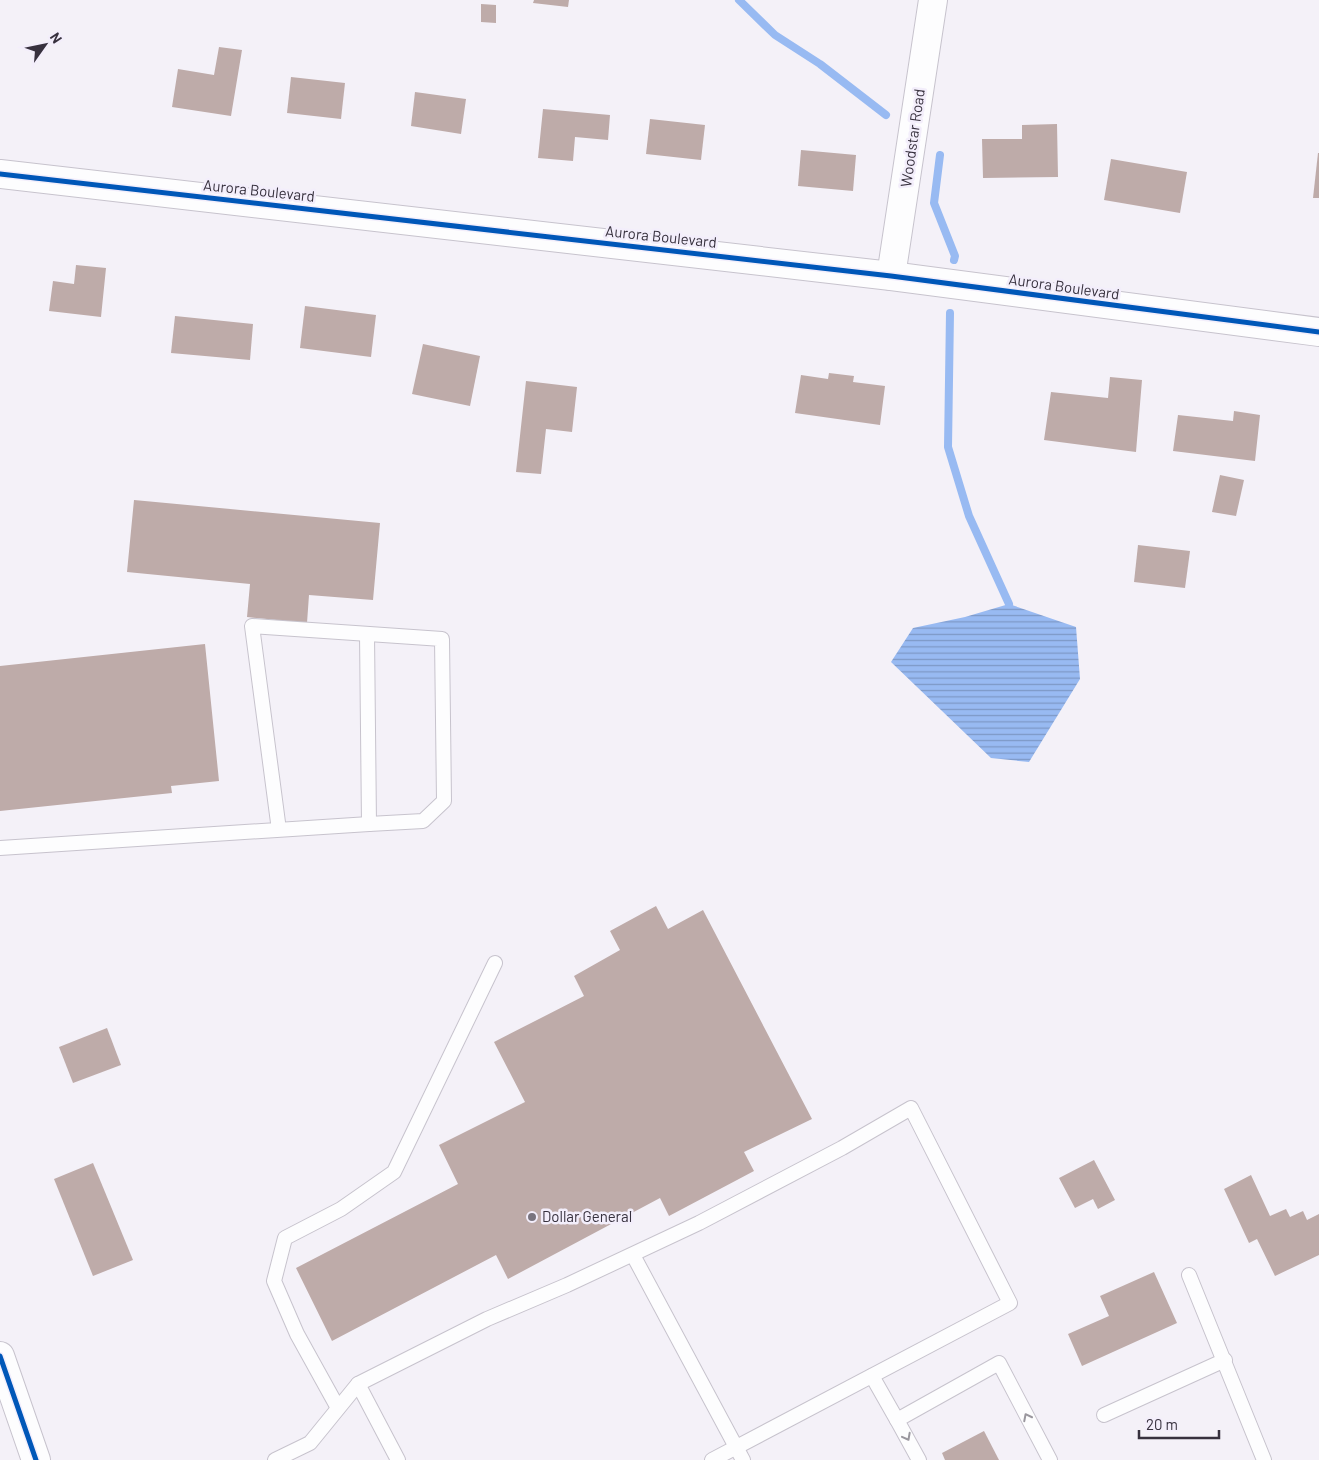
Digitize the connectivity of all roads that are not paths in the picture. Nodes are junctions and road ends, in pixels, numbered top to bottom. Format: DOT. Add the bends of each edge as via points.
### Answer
graph roads {
  1 [pos="933,0"];
  2 [pos="0,174"];
  3 [pos="892,276"];
  4 [pos="1319,332"];
  5 [pos="367,634"];
  6 [pos="369,824"];
  7 [pos="279,830"];
  8 [pos="0,848"];
  9 [pos="495,963"];
  10 [pos="633,1255"];
  11 [pos="1189,1275"];
  12 [pos="0,1356"];
  13 [pos="1225,1360"];
  14 [pos="872,1376"];
  15 [pos="358,1384"];
  16 [pos="338,1408"];
  17 [pos="1104,1415"];
  18 [pos="897,1420"];
  19 [pos="740,1454"];
  20 [pos="36,1460"];
  21 [pos="274,1460"];
  22 [pos="398,1460"];
  23 [pos="712,1460"];
  24 [pos="919,1460"];
  25 [pos="1050,1460"];
  26 [pos="1264,1460"];
  1 -- 3 [label="street, Woodstar Road"];
  2 -- 3 [label="street, Aurora Boulevard"];
  3 -- 4 [label="street, Aurora Boulevard"];
  5 -- 6 [label="lane"];
  5 -- 6 [label="lane" via="442,639 444,801 423,821"];
  5 -- 7 [label="lane" via="252,626"];
  6 -- 7 [label="lane"];
  7 -- 8 [label="lane"];
  9 -- 16 [label="lane" via="394,1172 341,1209 286,1238 274,1281 297,1334"];
  10 -- 14 [label="lane" via="842,1148 911,1108 1010,1303"];
  10 -- 15 [label="lane" via="487,1319"];
  10 -- 19 [label="lane"];
  11 -- 13 [label="lane"];
  12 -- 20 [label="street"];
  13 -- 17 [label="lane"];
  13 -- 26 [label="lane"];
  14 -- 18 [label="lane"];
  14 -- 19 [label="lane"];
  15 -- 16 [label="lane"];
  15 -- 22 [label="lane"];
  16 -- 21 [label="lane" via="310,1443"];
  18 -- 24 [label="lane, one-way"];
  25 -- 18 [label="lane, one-way" via="999,1362"];
  19 -- 23 [label="lane"];
}
